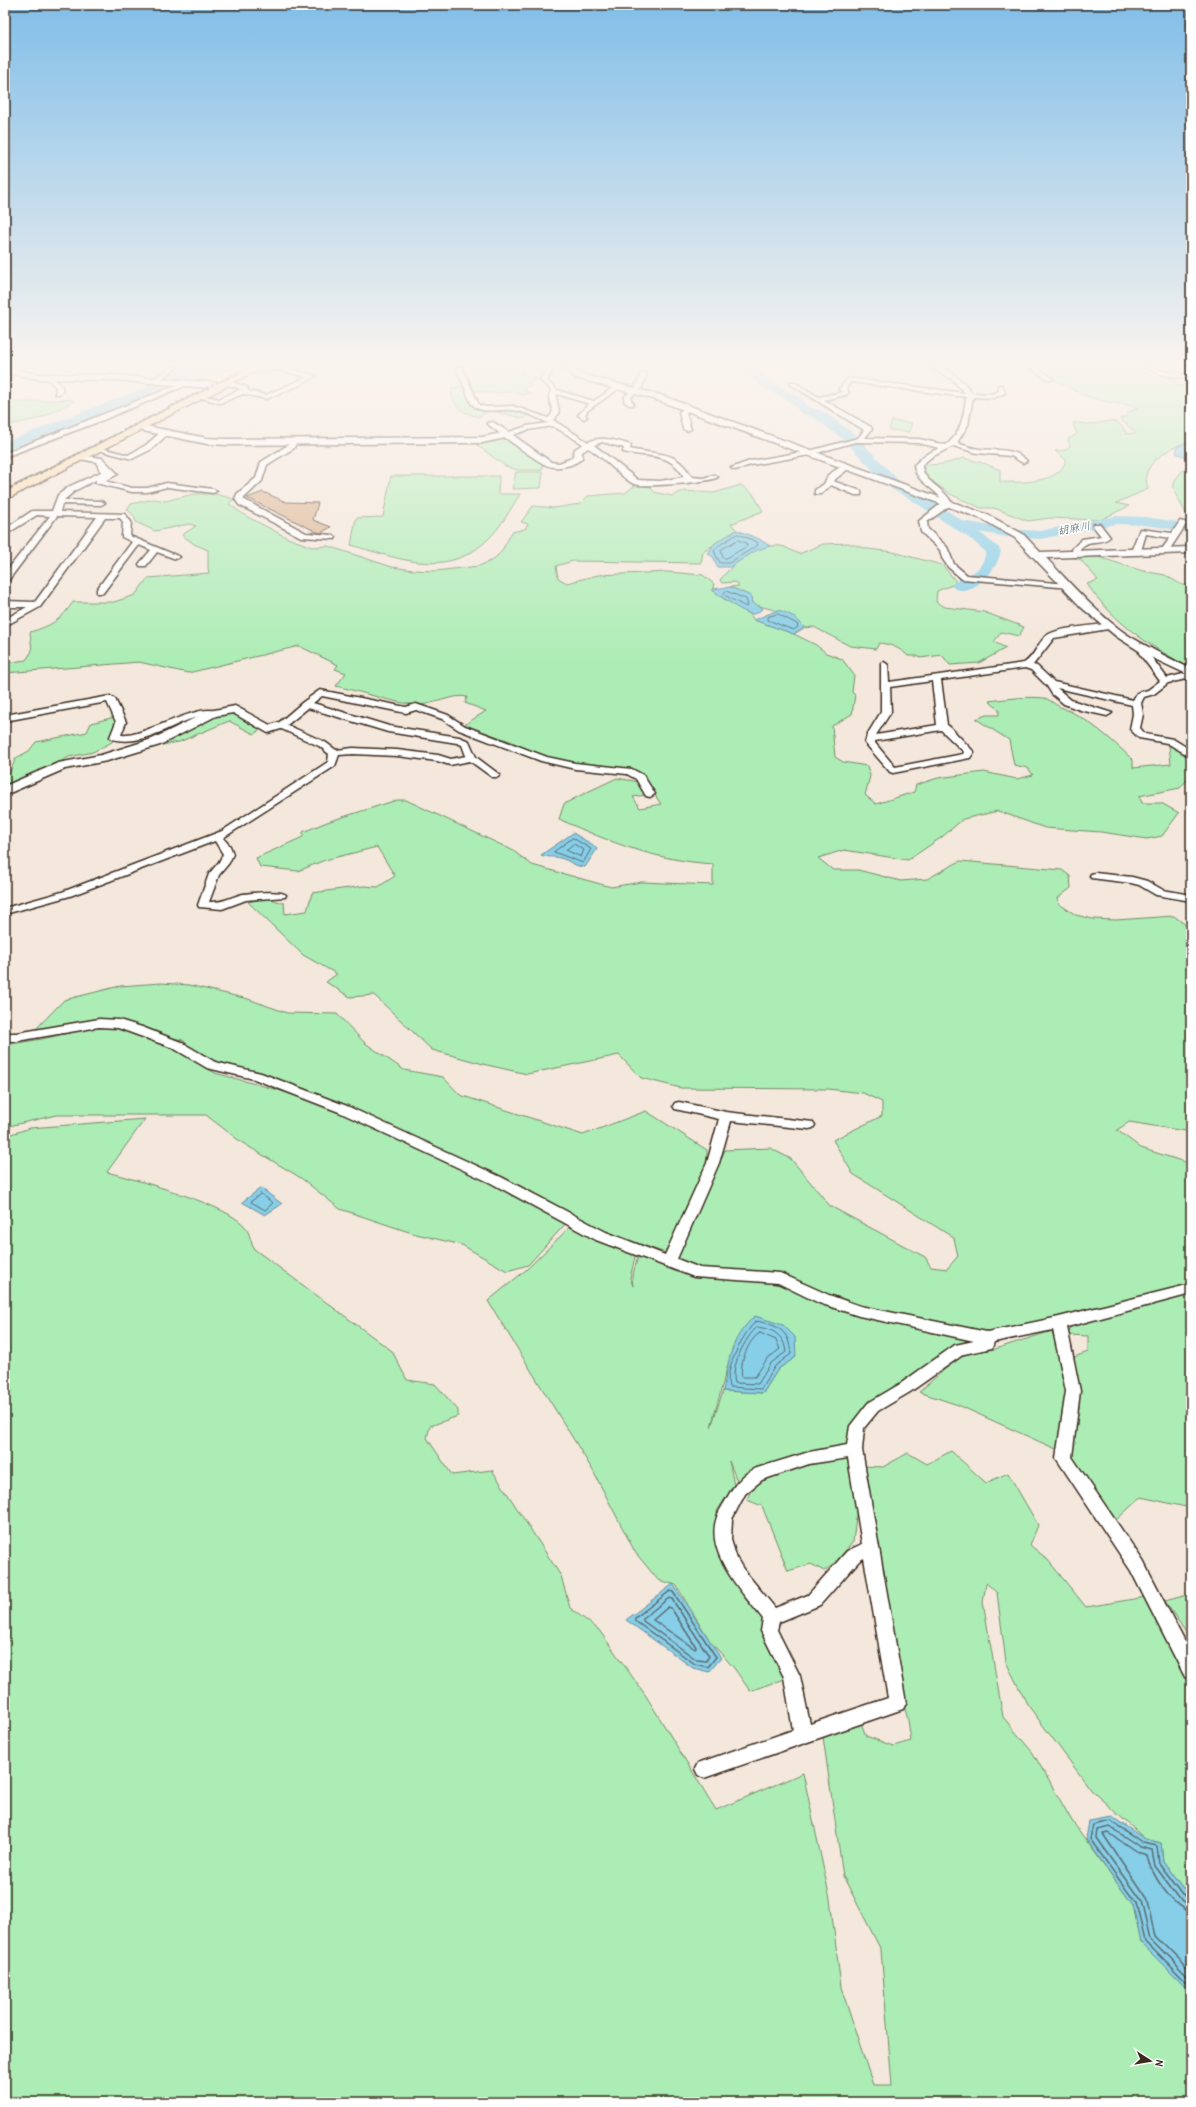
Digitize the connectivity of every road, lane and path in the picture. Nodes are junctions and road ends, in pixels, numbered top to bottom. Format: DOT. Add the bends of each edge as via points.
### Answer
graph roads {
  1 [pos="66,465"];
  2 [pos="103,465"];
  3 [pos="106,465"];
  4 [pos="264,465"];
  5 [pos="615,465"];
  6 [pos="682,465"];
  7 [pos="743,465"];
  8 [pos="918,465"];
  9 [pos="848,466"];
  10 [pos="735,468"];
  11 [pos="714,477"];
  12 [pos="689,479"];
  13 [pos="829,482"];
  14 [pos="213,490"];
  15 [pos="818,492"];
  16 [pos="858,493"];
  17 [pos="5,496"];
  18 [pos="60,502"];
  19 [pos="947,502"];
  20 [pos="101,503"];
  21 [pos="55,514"];
  22 [pos="103,515"];
  23 [pos="1183,523"];
  24 [pos="1097,526"];
  25 [pos="5,533"];
  26 [pos="1175,536"];
  27 [pos="332,537"];
  28 [pos="138,542"];
  29 [pos="156,549"];
  30 [pos="1191,550"];
  31 [pos="1167,551"];
  32 [pos="1137,552"];
  33 [pos="1077,554"];
  34 [pos="1039,555"];
  35 [pos="176,556"];
  36 [pos="143,564"];
  37 [pos="5,579"];
  38 [pos="1067,586"];
  39 [pos="100,591"];
  40 [pos="5,604"];
  41 [pos="37,605"];
  42 [pos="5,623"];
  43 [pos="1111,626"];
  44 [pos="1148,652"];
  45 [pos="884,665"];
  46 [pos="1026,665"];
  47 [pos="1191,674"];
  48 [pos="936,678"];
  49 [pos="1165,681"];
  50 [pos="885,685"];
  51 [pos="1051,685"];
  52 [pos="1136,703"];
  53 [pos="306,704"];
  54 [pos="213,713"];
  55 [pos="1107,713"];
  56 [pos="5,718"];
  57 [pos="280,726"];
  58 [pos="942,727"];
  59 [pos="870,739"];
  60 [pos="334,753"];
  61 [pos="1191,754"];
  62 [pos="472,758"];
  63 [pos="495,775"];
  64 [pos="5,791"];
  65 [pos="650,794"];
  66 [pos="217,837"];
  67 [pos="1094,876"];
  68 [pos="281,895"];
  69 [pos="1191,898"];
  70 [pos="5,911"];
  71 [pos="5,1037"];
  72 [pos="679,1106"];
  73 [pos="726,1116"];
  74 [pos="809,1125"];
  75 [pos="669,1262"];
  76 [pos="1191,1289"];
  77 [pos="1059,1323"];
  78 [pos="987,1338"];
  79 [pos="854,1450"];
  80 [pos="870,1548"];
  81 [pos="772,1617"];
  82 [pos="1191,1671"];
  83 [pos="803,1735"];
  84 [pos="704,1769"];
  1 -- 17 [label="main road"];
  2 -- 18 [label="street" via="105,473 73,488 61,496"];
  3 -- 14 [label="street" via="114,474 99,481 116,487 147,490 167,485"];
  4 -- 27 [label="street" via="259,479 240,496 239,500 304,535"];
  5 -- 12 [label="street" via="636,482 660,483"];
  6 -- 12 [label="street"];
  7 -- 10 [label="street"];
  8 -- 19 [label="street" via="924,480 942,493"];
  9 -- 13 [label="street" via="831,477"];
  9 -- 19 [label="street"];
  11 -- 12 [label="street" via="703,480"];
  13 -- 15 [label="street"];
  13 -- 16 [label="street"];
  18 -- 20 [label="street"];
  18 -- 21 [label="street"];
  19 -- 34 [label="street" via="1012,531"];
  19 -- 38 [label="street" via="927,517 922,526 944,549 948,562 957,572 973,578"];
  21 -- 22 [label="street"];
  21 -- 25 [label="street" via="35,513"];
  21 -- 37 [label="street"];
  22 -- 28 [label="street" via="122,516 127,522 126,537"];
  22 -- 41 [label="street"];
  23 -- 26 [label="street"];
  24 -- 33 [label="street" via="1106,537 1082,541 1076,549"];
  26 -- 31 [label="street"];
  26 -- 32 [label="street" via="1143,531"];
  28 -- 29 [label="street"];
  28 -- 39 [label="street" via="133,544"];
  29 -- 35 [label="street"];
  29 -- 36 [label="street"];
  30 -- 31 [label="street"];
  31 -- 32 [label="street"];
  32 -- 33 [label="street"];
  33 -- 34 [label="street"];
  34 -- 38 [label="street"];
  38 -- 43 [label="street"];
  40 -- 41 [label="street"];
  41 -- 42 [label="street"];
  43 -- 44 [label="street"];
  43 -- 46 [label="street" via="1048,637 1035,658"];
  44 -- 47 [label="street"];
  44 -- 49 [label="street" via="1143,653"];
  45 -- 50 [label="street"];
  46 -- 48 [label="street"];
  46 -- 51 [label="street" via="1034,668"];
  47 -- 49 [label="street"];
  48 -- 50 [label="street"];
  48 -- 58 [label="street"];
  49 -- 52 [label="street" via="1151,692 1140,696"];
  50 -- 59 [label="street" via="885,714"];
  51 -- 52 [label="street"];
  51 -- 55 [label="street" via="1055,694 1074,705"];
  52 -- 61 [label="street" via="1138,714 1135,729 1142,736 1170,740"];
  53 -- 57 [label="street"];
  53 -- 62 [label="street" via="388,728 459,740 466,743"];
  53 -- 65 [label="street" via="320,693 406,710 416,707 445,717 462,728 544,759 575,766 628,771 640,777"];
  54 -- 56 [label="street" via="190,716 160,730 122,739 115,737 121,722 110,699"];
  54 -- 57 [label="street" via="236,709 268,729"];
  54 -- 64 [label="street" via="156,742 103,758 62,766"];
  57 -- 60 [label="street" via="322,744"];
  58 -- 59 [label="street"];
  58 -- 59 [label="street" via="969,752 967,756 893,770 873,748"];
  60 -- 62 [label="street" via="397,753 450,762"];
  60 -- 66 [label="street" via="332,764"];
  62 -- 63 [label="street"];
  66 -- 68 [label="street" via="228,854 214,874 203,905 222,906 244,897"];
  66 -- 70 [label="street" via="66,894"];
  67 -- 69 [label="street" via="1132,880 1160,893"];
  71 -- 75 [label="street" via="99,1022 119,1024 138,1030 176,1045 211,1065 257,1076 342,1109 496,1180 601,1236"];
  72 -- 73 [label="street"];
  73 -- 74 [label="street"];
  73 -- 75 [label="street" via="713,1163"];
  75 -- 78 [label="street" via="700,1273 780,1278 824,1299 859,1311"];
  76 -- 77 [label="street"];
  77 -- 78 [label="street"];
  77 -- 82 [label="street" via="1073,1391 1064,1458 1137,1566"];
  78 -- 79 [label="street" via="987,1344 960,1349 873,1407 858,1426"];
  79 -- 80 [label="street"];
  79 -- 81 [label="street" via="809,1458 757,1475 740,1489 724,1518 723,1540 736,1574"];
  80 -- 81 [label="street" via="853,1556 814,1600"];
  80 -- 83 [label="street" via="897,1703"];
  81 -- 83 [label="street" via="769,1631 792,1676"];
  83 -- 84 [label="street"];
}
